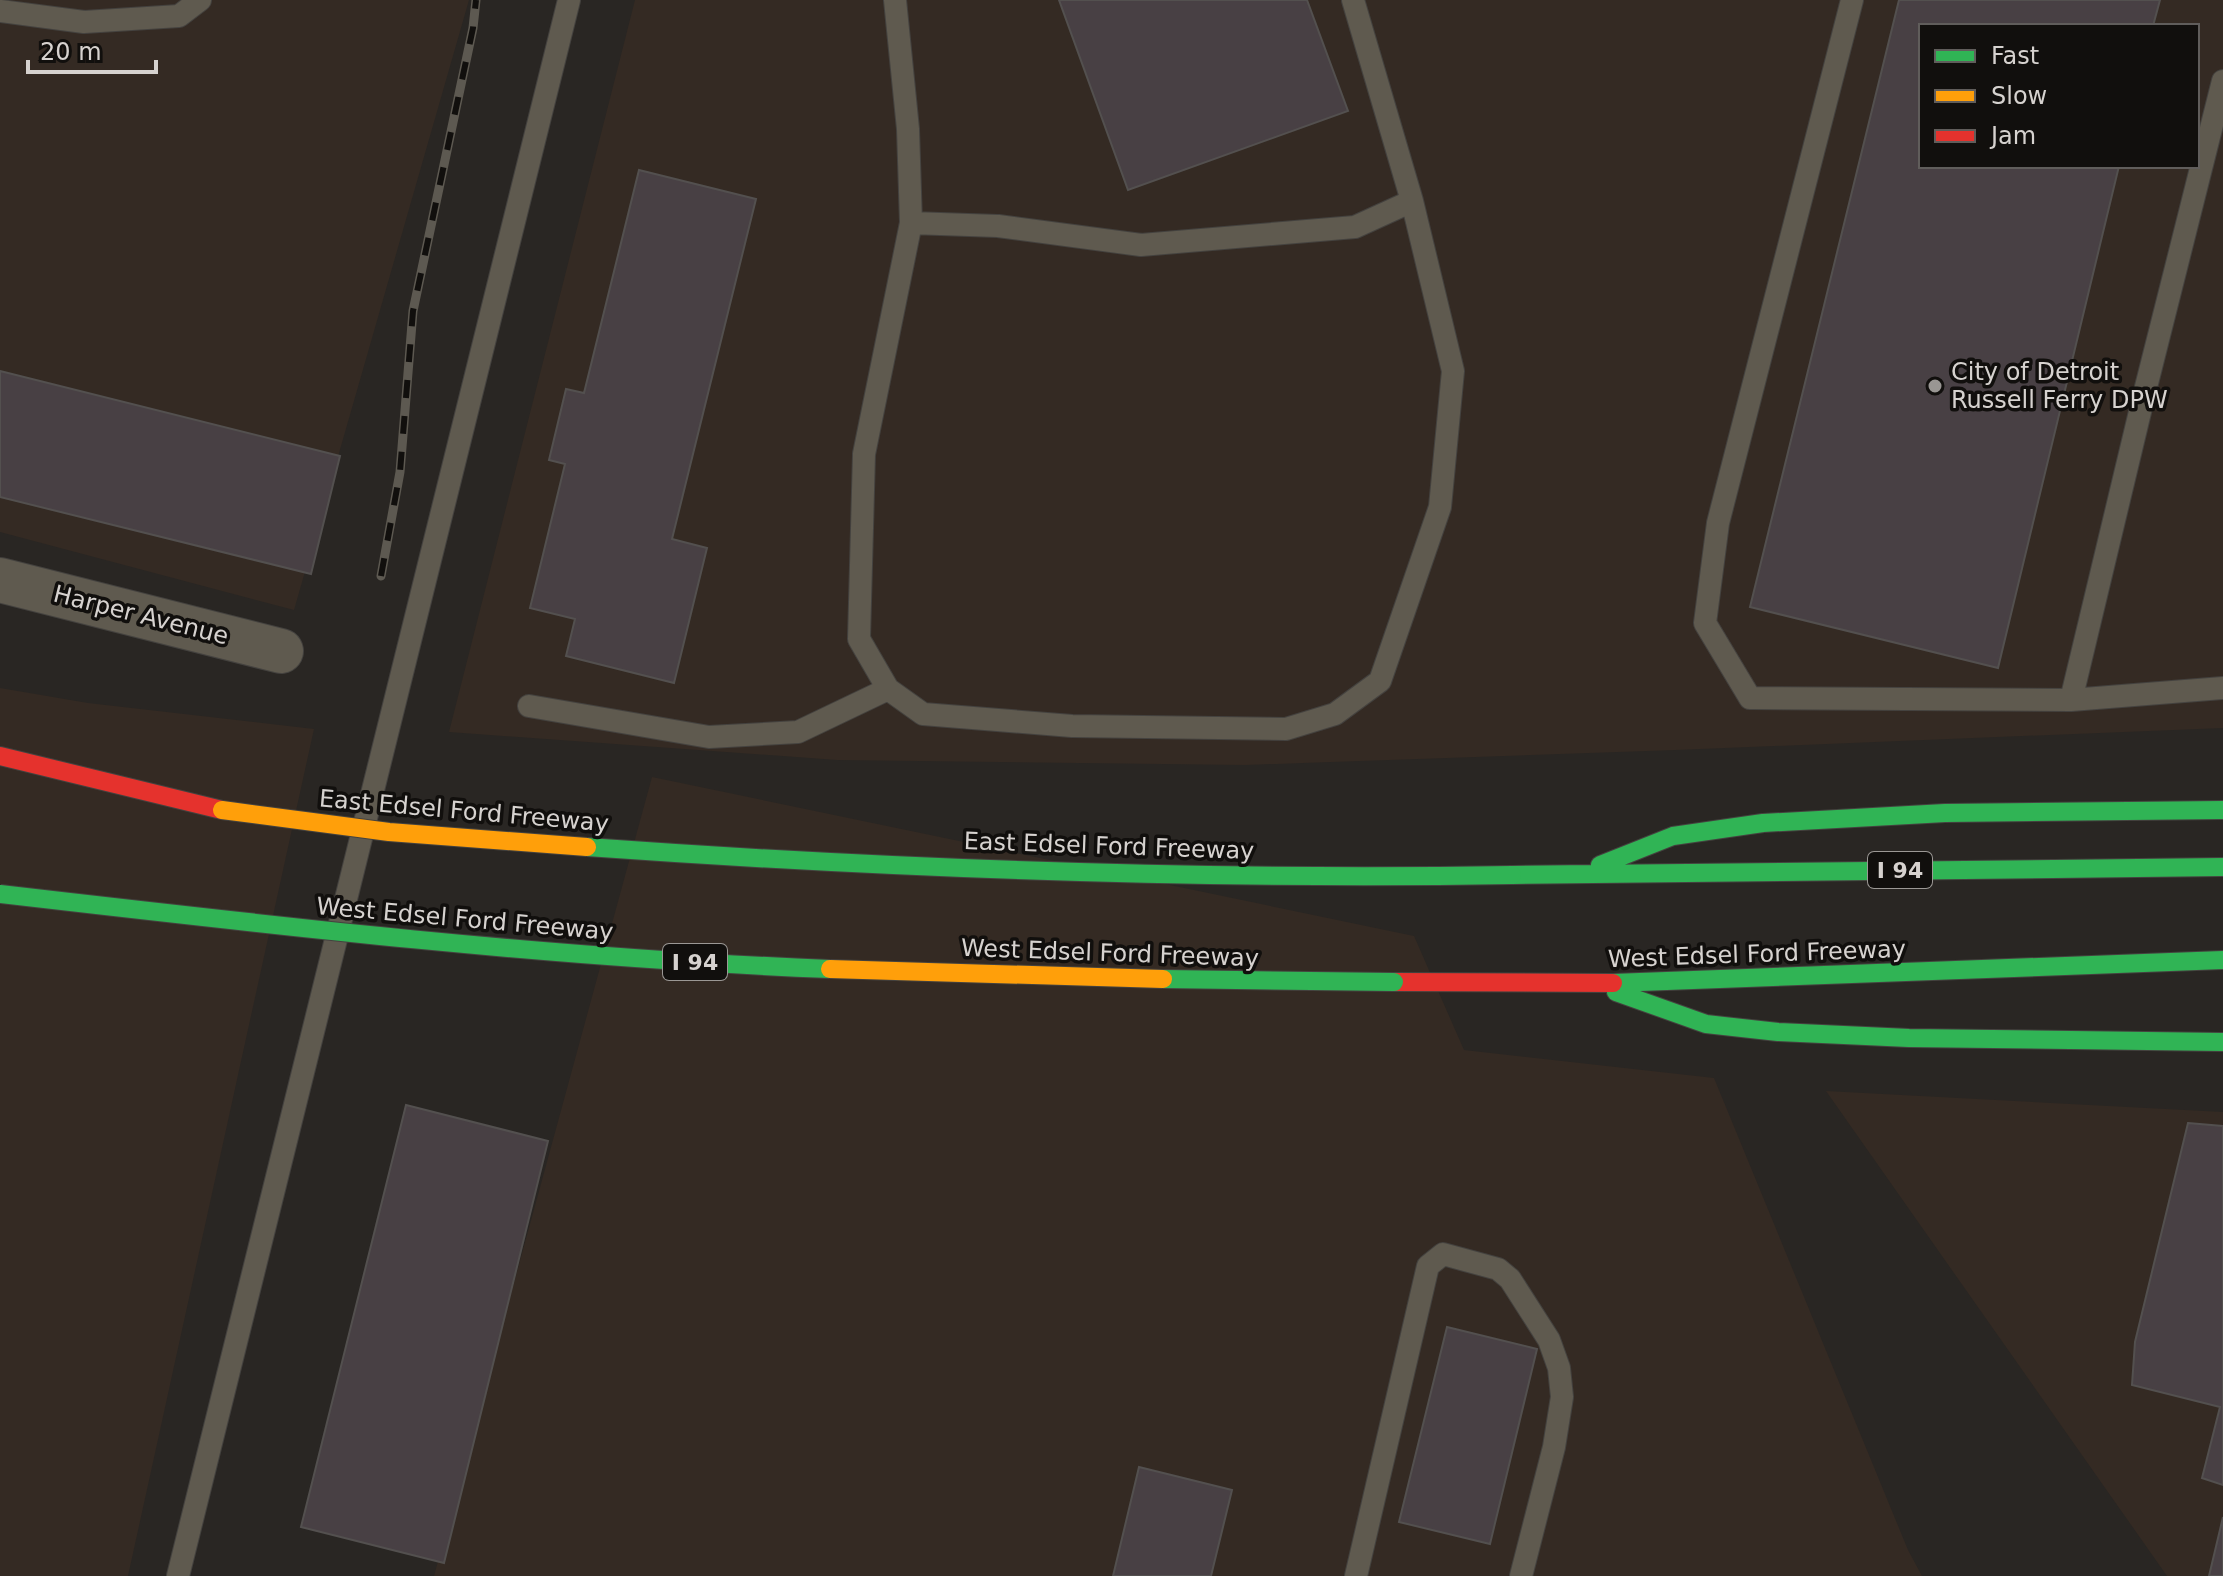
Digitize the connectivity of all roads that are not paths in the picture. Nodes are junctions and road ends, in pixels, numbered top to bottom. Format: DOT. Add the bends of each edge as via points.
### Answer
graph roads {
  1 [pos="200,0"];
  2 [pos="569,0"];
  3 [pos="895,0"];
  4 [pos="1353,0"];
  5 [pos="1852,0"];
  6 [pos="0,11"];
  7 [pos="2223,81"];
  8 [pos="1412,201"];
  9 [pos="911,223"];
  10 [pos="0,580"];
  11 [pos="281,651"];
  12 [pos="2223,688"];
  13 [pos="888,689"];
  14 [pos="2071,700"];
  15 [pos="529,706"];
  16 [pos="0,756"];
  17 [pos="0,769"];
  18 [pos="222,810"];
  19 [pos="2223,810"];
  20 [pos="2223,867"];
  21 [pos="1578,874"];
  22 [pos="0,894"];
  23 [pos="2223,960"];
  24 [pos="1593,984"];
  25 [pos="2223,1042"];
  26 [pos="178,1576"];
  27 [pos="1356,1576"];
  28 [pos="1521,1576"];
  1 -- 6 [label="lane" via="179,16 84,22"];
  2 -- 26 [label="lane"];
  3 -- 9 [label="lane"];
  4 -- 8 [label="lane"];
  5 -- 14 [label="lane" via="1718,523 1705,623 1750,698"];
  7 -- 14 [label="lane"];
  8 -- 9 [label="lane" via="1355,227 1141,245 998,226"];
  8 -- 13 [label="lane" via="1453,371 1440,507 1380,681 1335,714 1286,729 1072,726 923,714"];
  9 -- 13 [label="lane" via="864,454 859,639"];
  10 -- 11 [label="street, Harper Avenue"];
  12 -- 14 [label="lane"];
  13 -- 15 [label="lane" via="798,732 709,737"];
  16 -- 18 [label="highway"];
  17 -- 18 [label="highway, East Edsel Ford Freeway / I 94"];
  18 -- 21 [label="highway, East Edsel Ford Freeway / I 94, bridge" via="389,832 742,858 1383,877"];
  19 -- 21 [label="highway" via="1945,813 1763,823 1673,836"];
  20 -- 21 [label="highway, East Edsel Ford Freeway / I 94"];
  22 -- 24 [label="highway, West Edsel Ford Freeway / I 94, bridge" via="474,947 710,963 1131,980"];
  23 -- 24 [label="highway, West Edsel Ford Freeway / I 94"];
  24 -- 25 [label="highway" via="1706,1024 1778,1032"];
  27 -- 28 [label="lane" via="1428,1266 1443,1254 1498,1269 1510,1279 1549,1340 1559,1368 1562,1397 1554,1447"];
}
